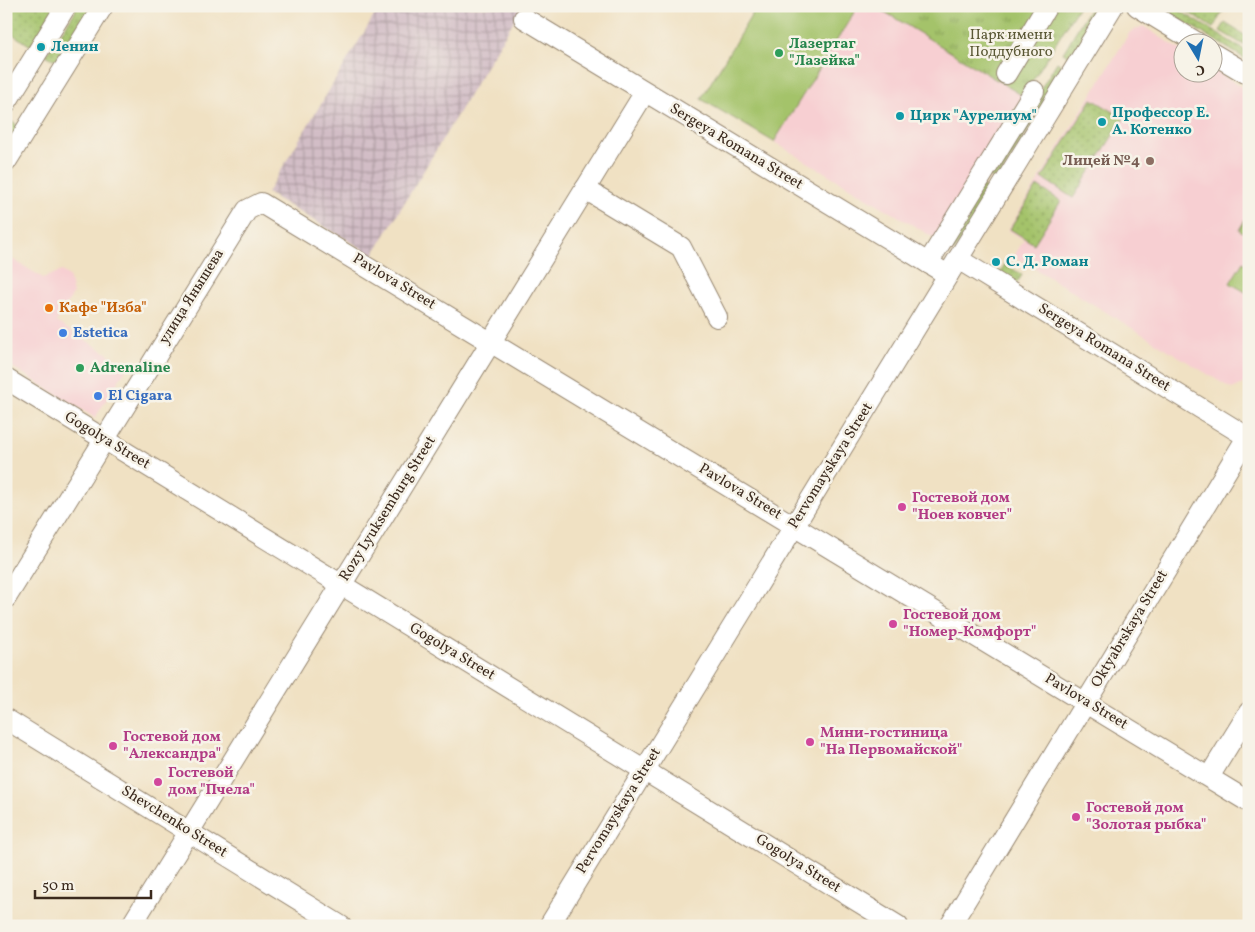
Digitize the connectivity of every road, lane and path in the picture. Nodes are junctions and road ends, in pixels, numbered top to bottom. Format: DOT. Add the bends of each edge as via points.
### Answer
graph roads {
  1 [pos="66,6"];
  2 [pos="102,6"];
  3 [pos="1047,6"];
  4 [pos="1114,6"];
  5 [pos="1137,6"];
  6 [pos="524,18"];
  7 [pos="1180,32"];
  8 [pos="1222,59"];
  9 [pos="1006,74"];
  10 [pos="1249,75"];
  11 [pos="1034,91"];
  12 [pos="645,92"];
  13 [pos="8,98"];
  14 [pos="37,113"];
  15 [pos="6,162"];
  16 [pos="586,189"];
  17 [pos="256,204"];
  18 [pos="928,263"];
  19 [pos="953,267"];
  20 [pos="717,317"];
  21 [pos="492,341"];
  22 [pos="6,379"];
  23 [pos="1248,436"];
  24 [pos="104,440"];
  25 [pos="795,526"];
  26 [pos="342,584"];
  27 [pos="6,598"];
  28 [pos="1086,702"];
  29 [pos="1249,712"];
  30 [pos="6,719"];
  31 [pos="645,770"];
  32 [pos="1209,777"];
  33 [pos="1249,802"];
  34 [pos="190,832"];
  35 [pos="131,926"];
  36 [pos="341,926"];
  37 [pos="549,926"];
  38 [pos="898,926"];
  39 [pos="950,926"];
  1 -- 13 [label="street"];
  2 -- 14 [label="street"];
  3 -- 9 [label="street"];
  4 -- 19 [label="street, Pervomayskaya Street"];
  5 -- 7 [label="street"];
  6 -- 12 [label="street, Sergeya Romana Street"];
  8 -- 10 [label="street"];
  11 -- 18 [label="street"];
  12 -- 16 [label="street, Rozy Lyuksemburg Street"];
  12 -- 18 [label="street, Sergeya Romana Street"];
  13 -- 14 [label="street"];
  14 -- 15 [label="street"];
  16 -- 20 [label="street" via="681,247"];
  16 -- 21 [label="street, Rozy Lyuksemburg Street"];
  17 -- 21 [label="street, Pavlova Street" via="267,205"];
  17 -- 24 [label="street, улица Янышева" via="247,210"];
  18 -- 19 [label="street, Sergeya Romana Street"];
  19 -- 23 [label="street, Sergeya Romana Street"];
  19 -- 25 [label="street, Pervomayskaya Street"];
  21 -- 25 [label="street, Pavlova Street"];
  21 -- 26 [label="street, Rozy Lyuksemburg Street"];
  22 -- 24 [label="street, Gogolya Street"];
  23 -- 28 [label="street, Oktyabrskaya Street"];
  24 -- 26 [label="street, Gogolya Street"];
  24 -- 27 [label="street, улица Янышева"];
  25 -- 28 [label="street, Pavlova Street"];
  25 -- 31 [label="street, Pervomayskaya Street"];
  26 -- 31 [label="street, Gogolya Street"];
  26 -- 34 [label="street, Rozy Lyuksemburg Street"];
  28 -- 32 [label="street, Pavlova Street"];
  28 -- 39 [label="street, Oktyabrskaya Street"];
  29 -- 32 [label="street"];
  30 -- 34 [label="street, Shevchenko Street"];
  31 -- 37 [label="street, Pervomayskaya Street"];
  31 -- 38 [label="street, Gogolya Street"];
  32 -- 33 [label="street, Pavlova Street"];
  34 -- 35 [label="street, Rozy Lyuksemburg Street"];
  34 -- 36 [label="street, Shevchenko Street"];
}
